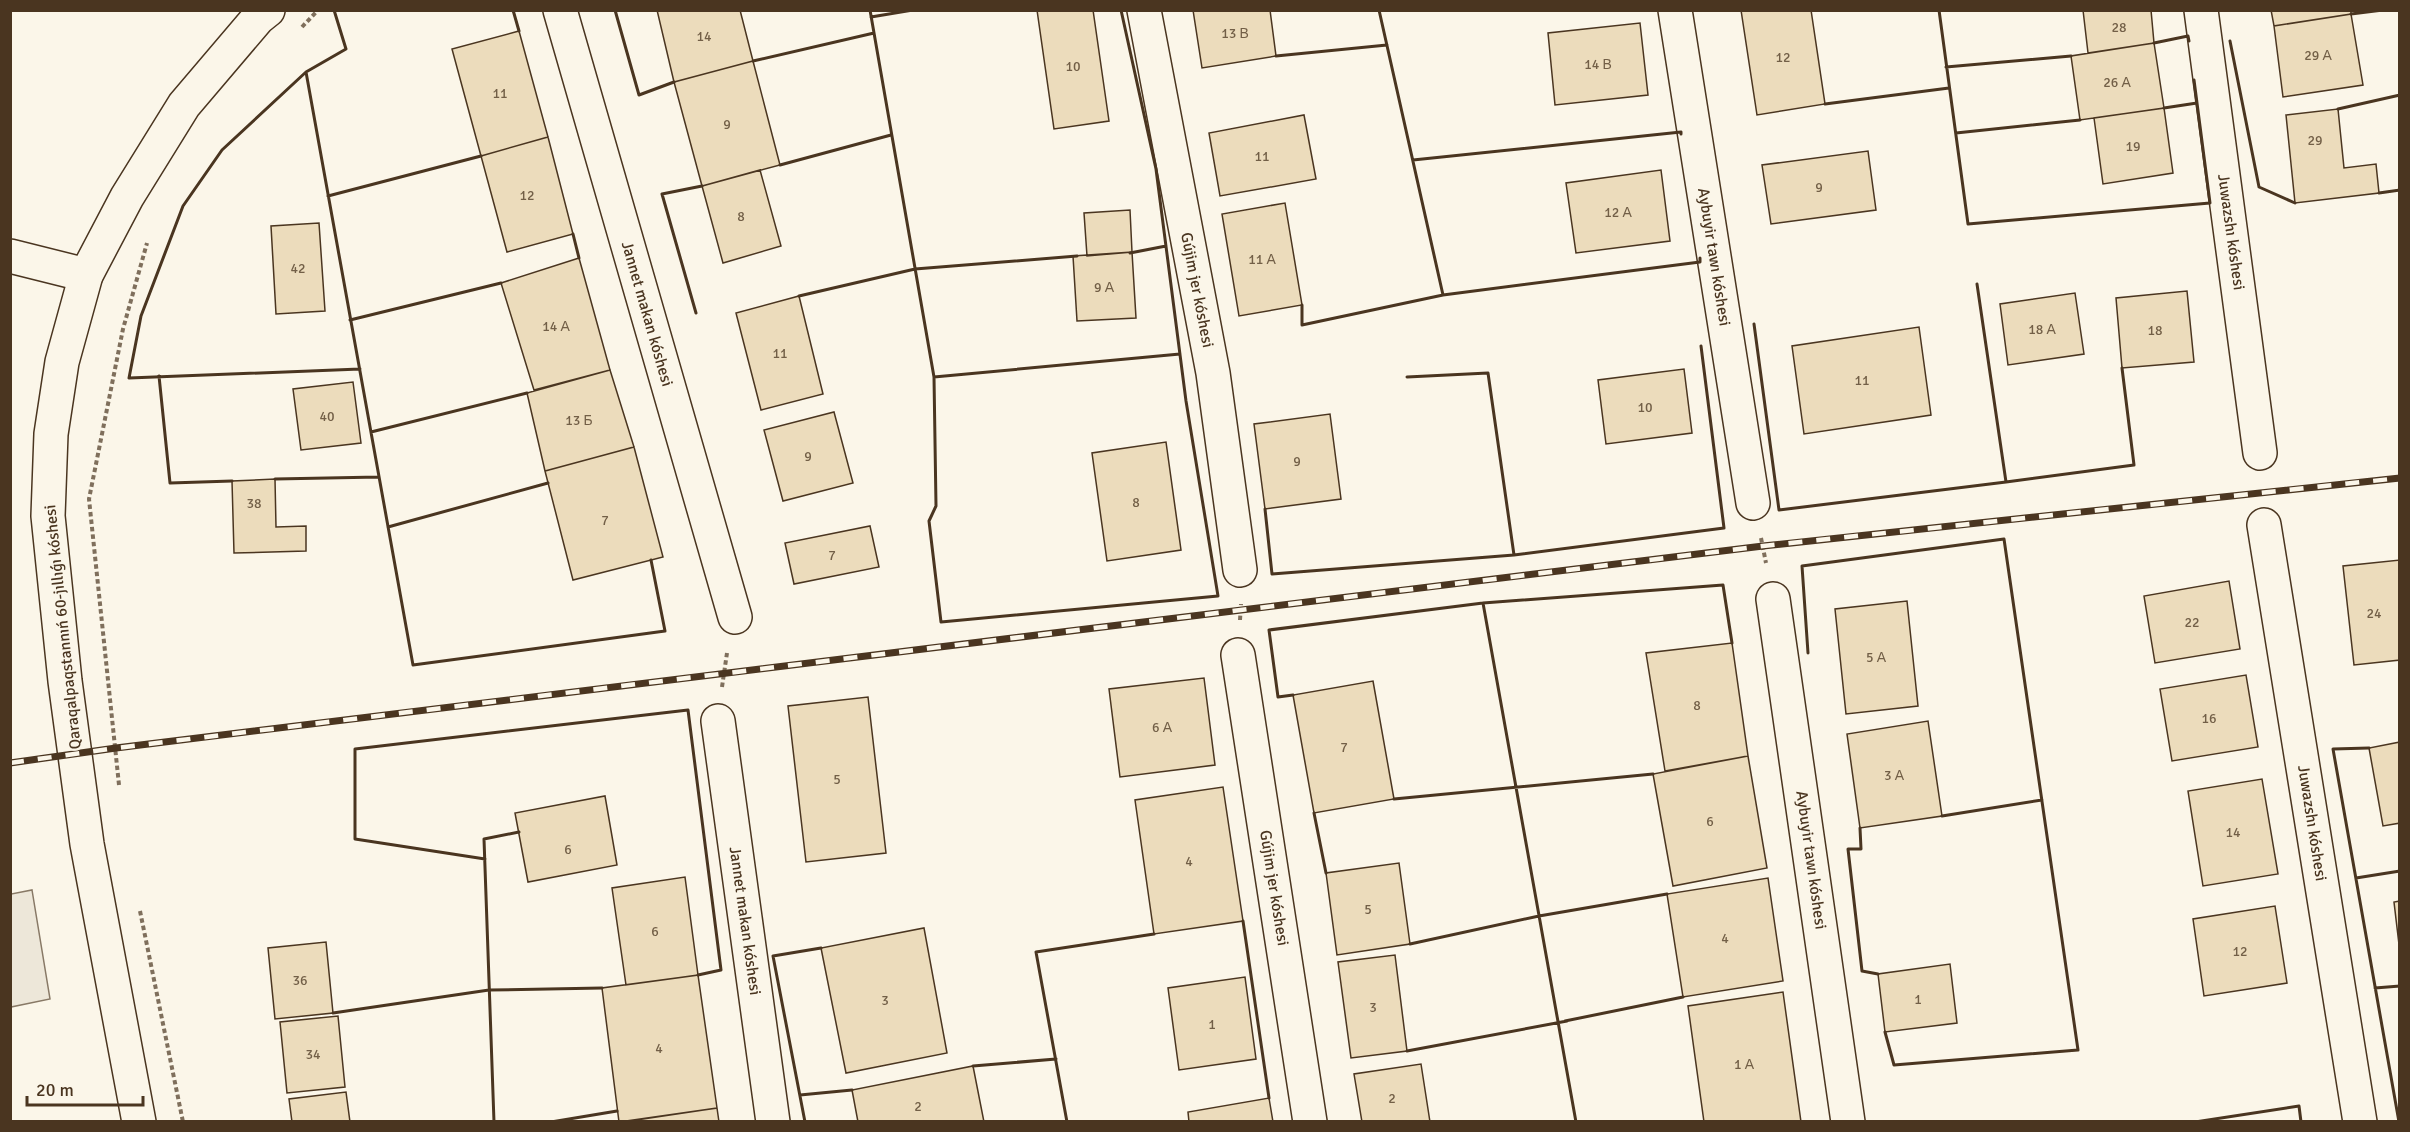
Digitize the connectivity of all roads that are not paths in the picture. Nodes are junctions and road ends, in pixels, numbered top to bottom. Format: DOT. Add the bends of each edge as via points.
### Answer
graph roads {
  1 [pos="268,10"];
  2 [pos="560,10"];
  3 [pos="1144,10"];
  4 [pos="1675,10"];
  5 [pos="2201,10"];
  6 [pos="10,256"];
  7 [pos="86,275"];
  8 [pos="2260,453"];
  9 [pos="1753,502"];
  10 [pos="2264,525"];
  11 [pos="1240,570"];
  12 [pos="1773,599"];
  13 [pos="735,617"];
  14 [pos="1238,655"];
  15 [pos="718,721"];
  16 [pos="139,1122"];
  17 [pos="773,1122"];
  18 [pos="1310,1122"];
  19 [pos="1848,1122"];
  20 [pos="2360,1122"];
  1 -- 7 [label="street, Qaraqalpaqstannıń 60-jıllıǵı kóshesi" via="184,105 127,197"];
  2 -- 13 [label="street, Jannet makan kóshesi"];
  3 -- 11 [label="street, Gújim jer kóshesi" via="1213,373"];
  4 -- 9 [label="street, Aybuyir tawı kóshesi"];
  5 -- 8 [label="street, Juwazshı kóshesi"];
  6 -- 7 [label="street"];
  7 -- 16 [label="street, Qaraqalpaqstannıń 60-jıllıǵı kóshesi" via="62,362 51,434 48,516 87,843"];
  10 -- 20 [label="street, Juwazshı kóshesi"];
  12 -- 19 [label="street, Aybuyir tawı kóshesi"];
  14 -- 18 [label="street, Gújim jer kóshesi"];
  15 -- 17 [label="street, Jannet makan kóshesi"];
}
